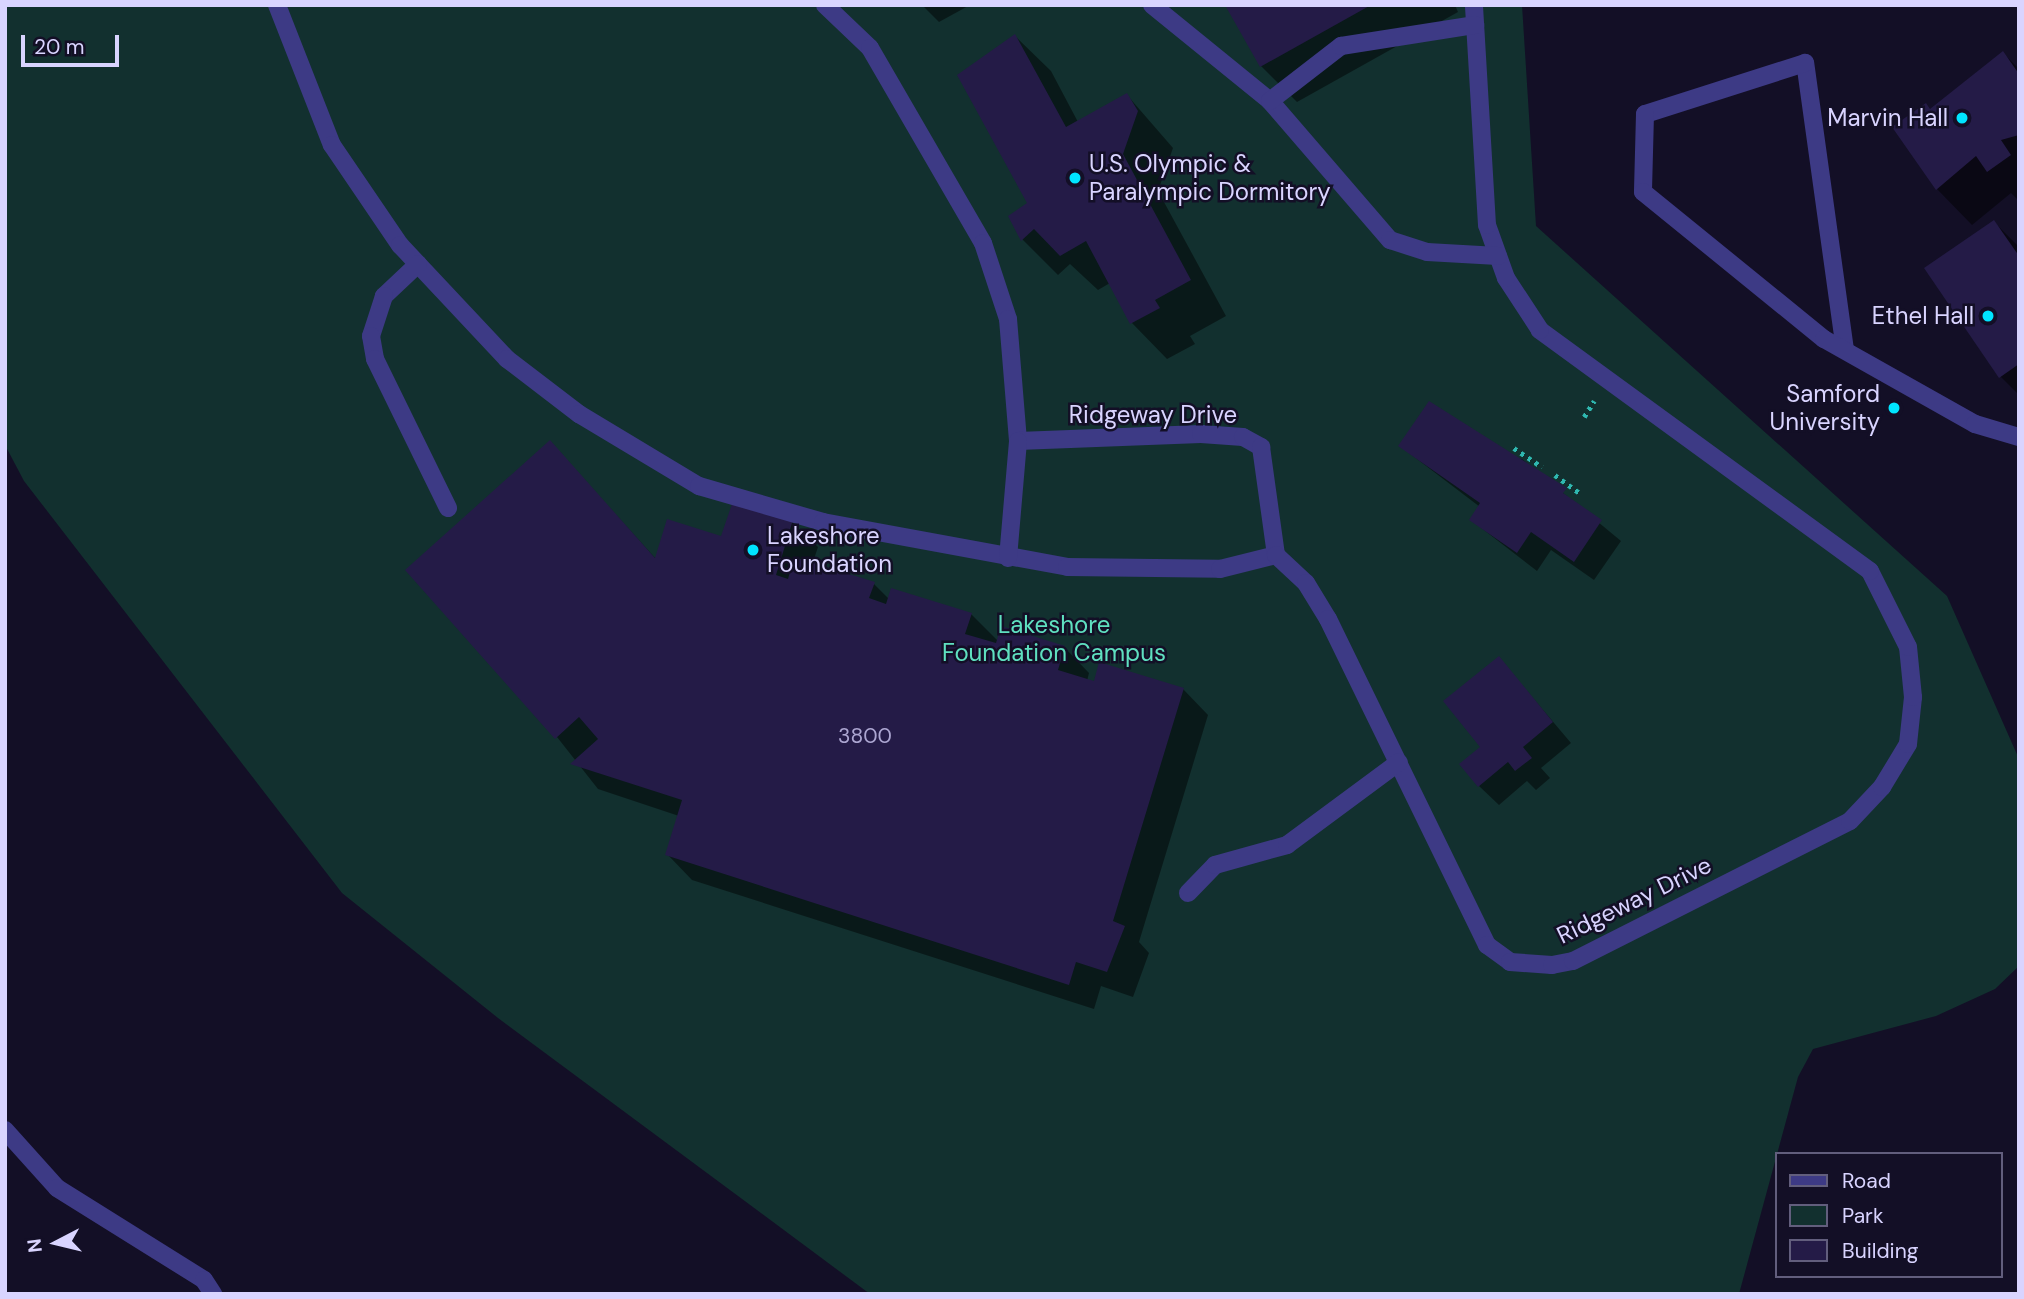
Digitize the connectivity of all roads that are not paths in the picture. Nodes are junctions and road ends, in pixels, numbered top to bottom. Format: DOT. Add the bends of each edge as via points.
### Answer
graph roads {
  1 [pos="277,5"];
  2 [pos="825,5"];
  3 [pos="1152,5"];
  4 [pos="1474,5"];
  5 [pos="1475,25"];
  6 [pos="1270,101"];
  7 [pos="1498,256"];
  8 [pos="418,264"];
  9 [pos="1845,350"];
  10 [pos="2019,437"];
  11 [pos="1018,441"];
  12 [pos="447,508"];
  13 [pos="1276,555"];
  14 [pos="1008,558"];
  15 [pos="1399,762"];
  16 [pos="1188,894"];
  17 [pos="5,1130"];
  18 [pos="213,1294"];
  1 -- 8 [label="street" via="332,145"];
  2 -- 11 [label="street" via="870,48 983,243 1008,318"];
  3 -- 6 [label="street"];
  4 -- 5 [label="street, Ridgeway Drive"];
  5 -- 6 [label="street" via="1341,46"];
  5 -- 7 [label="street, Ridgeway Drive" via="1487,225"];
  6 -- 7 [label="street" via="1390,240 1427,252"];
  7 -- 15 [label="street, Ridgeway Drive" via="1540,330 1870,571 1908,647 1908,744 1882,787 1850,821 1573,961 1552,965 1510,962 1487,944"];
  8 -- 12 [label="street" via="384,296 371,336 375,359"];
  8 -- 14 [label="street" via="507,359 579,414 699,486 823,522"];
  9 -- 9 [label="street" via="1643,192 1645,114 1805,63"];
  9 -- 10 [label="street" via="1975,424"];
  11 -- 13 [label="street, Ridgeway Drive" via="1201,434 1251,439 1266,457"];
  11 -- 14 [label="street"];
  13 -- 14 [label="street" via="1220,569 1143,571"];
  13 -- 15 [label="street, Ridgeway Drive" via="1306,583 1328,619"];
  15 -- 16 [label="street" via="1287,845 1215,865"];
  17 -- 18 [label="street" via="57,1188 204,1280"];
}
